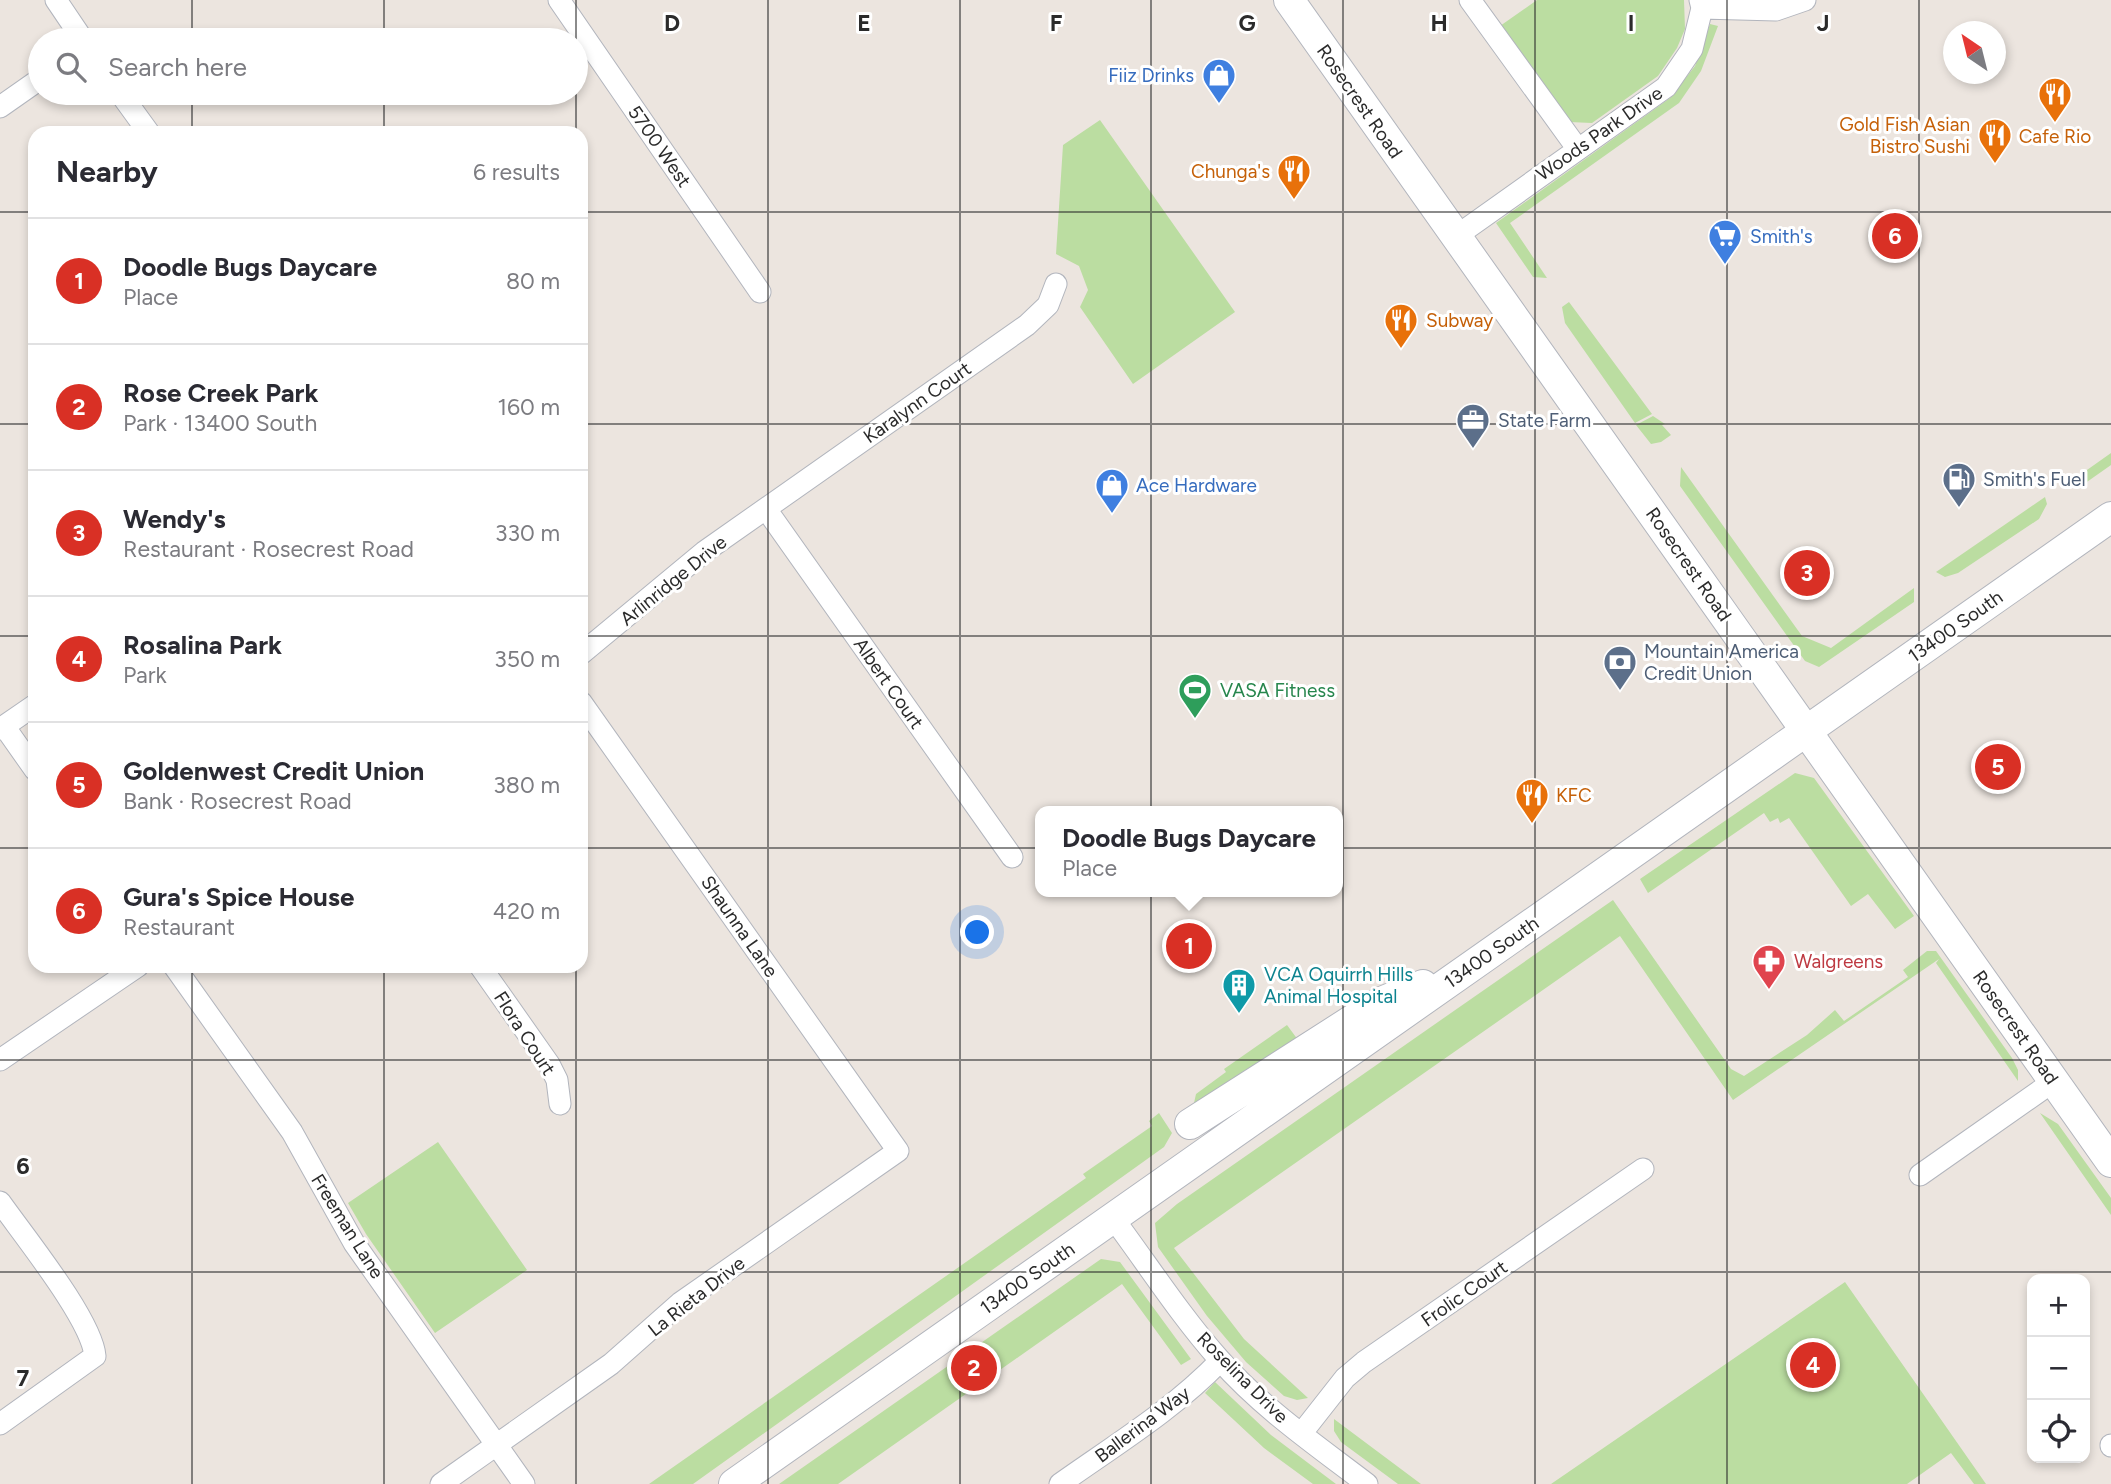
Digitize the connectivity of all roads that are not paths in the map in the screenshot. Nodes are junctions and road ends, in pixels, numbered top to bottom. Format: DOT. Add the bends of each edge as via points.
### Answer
graph roads {
  1 [pos="55,0"];
  2 [pos="559,0"];
  3 [pos="1289,0"];
  4 [pos="1470,0"];
  5 [pos="1805,0"];
  6 [pos="1701,4"];
  7 [pos="75,28"];
  8 [pos="578,28"];
  9 [pos="588,42"];
  10 [pos="28,87"];
  11 [pos="129,105"];
  12 [pos="0,107"];
  13 [pos="144,126"];
  14 [pos="1577,148"];
  15 [pos="1455,237"];
  16 [pos="1056,284"];
  17 [pos="760,292"];
  18 [pos="766,509"];
  19 [pos="2111,517"];
  20 [pos="588,648"];
  21 [pos="28,710"];
  22 [pos="588,712"];
  23 [pos="2,727"];
  24 [pos="1807,730"];
  25 [pos="28,761"];
  26 [pos="1013,857"];
  27 [pos="1475,963"];
  28 [pos="128,973"];
  29 [pos="179,973"];
  30 [pos="485,973"];
  31 [pos="0,1060"];
  32 [pos="2054,1081"];
  33 [pos="560,1104"];
  34 [pos="1190,1124"];
  35 [pos="898,1151"];
  36 [pos="2111,1163"];
  37 [pos="1643,1169"];
  38 [pos="1920,1175"];
  39 [pos="0,1202"];
  40 [pos="1113,1218"];
  41 [pos="1220,1361"];
  42 [pos="0,1424"];
  43 [pos="1301,1434"];
  44 [pos="497,1446"];
  45 [pos="441,1484"];
  46 [pos="524,1484"];
  47 [pos="734,1484"];
  48 [pos="1060,1484"];
  49 [pos="1367,1484"];
  1 -- 7 [label="street"];
  2 -- 8 [label="street, 5700 West"];
  3 -- 15 [label="main road, Rosecrest Road"];
  4 -- 14 [label="street"];
  5 -- 6 [label="street" via="1776,10"];
  6 -- 14 [label="street, Woods Park Drive" via="1692,49 1666,87"];
  9 -- 17 [label="street, 5700 West"];
  10 -- 12 [label="street"];
  11 -- 13 [label="street"];
  14 -- 15 [label="street, Woods Park Drive"];
  15 -- 24 [label="main road, Rosecrest Road"];
  16 -- 18 [label="street, Karalynn Court" via="1048,305 1027,325"];
  18 -- 20 [label="street, Arlinridge Drive" via="680,570"];
  18 -- 26 [label="street, Albert Court"];
  19 -- 24 [label="main road, 13400 South"];
  21 -- 23 [label="street"];
  22 -- 35 [label="street, Shaunna Lane"];
  23 -- 25 [label="street"];
  24 -- 27 [label="main road, 13400 South"];
  24 -- 32 [label="main road, Rosecrest Road"];
  27 -- 34 [label="main road" via="1379,1003"];
  27 -- 40 [label="main road, 13400 South"];
  28 -- 31 [label="street"];
  29 -- 44 [label="street, Freeman Lane" via="292,1132 355,1242"];
  30 -- 33 [label="street, Flora Court" via="549,1063"];
  32 -- 36 [label="main road, Rosecrest Road"];
  32 -- 38 [label="street"];
  35 -- 44 [label="street, La Rieta Drive" via="680,1303 611,1364"];
  37 -- 43 [label="street, Frolic Court" via="1364,1362"];
  39 -- 42 [label="street" via="83,1321 95,1356"];
  40 -- 41 [label="street, Roselina Drive"];
  40 -- 47 [label="main road, 13400 South"];
  41 -- 43 [label="street, Roselina Drive"];
  41 -- 48 [label="street, Ballerina Way" via="1148,1422"];
  43 -- 49 [label="street, Roselina Drive"];
  44 -- 45 [label="street, La Rieta Drive"];
  44 -- 46 [label="street, Freeman Lane"];
}
